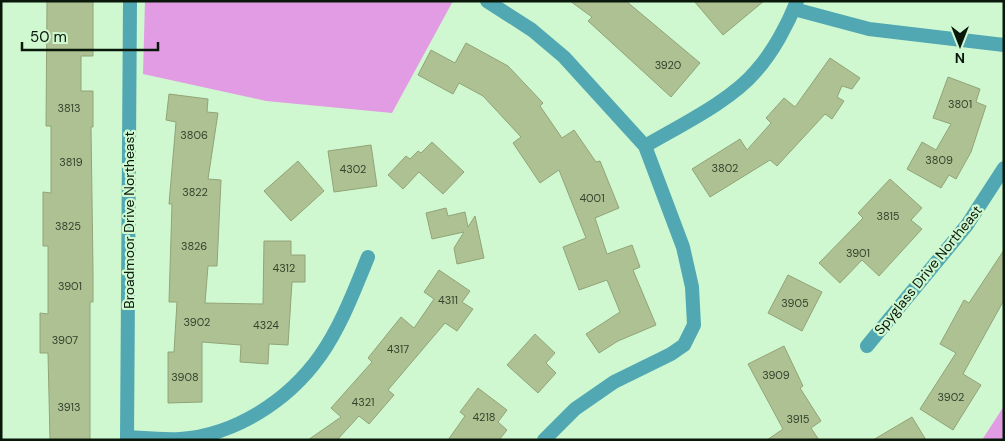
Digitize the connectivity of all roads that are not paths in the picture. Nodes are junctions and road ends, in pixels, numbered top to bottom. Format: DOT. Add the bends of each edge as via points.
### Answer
graph roads {
  1 [pos="130,1"];
  2 [pos="487,1"];
  3 [pos="795,5"];
  4 [pos="1004,45"];
  5 [pos="645,146"];
  6 [pos="1004,168"];
  7 [pos="368,257"];
  8 [pos="867,346"];
  9 [pos="127,439"];
  10 [pos="544,440"];
  1 -- 9 [label="street, Broadmoor Drive Northeast"];
  2 -- 5 [label="street" via="525,24 564,57"];
  3 -- 4 [label="street" via="869,29"];
  3 -- 5 [label="street" via="757,71 710,108"];
  5 -- 10 [label="street" via="681,240 692,287 694,325 689,339 679,350 614,382 574,409"];
  6 -- 8 [label="street, Spyglass Drive Northeast" via="967,225"];
  7 -- 9 [label="street" via="349,304 320,356 271,405 223,430 180,439"];
}
